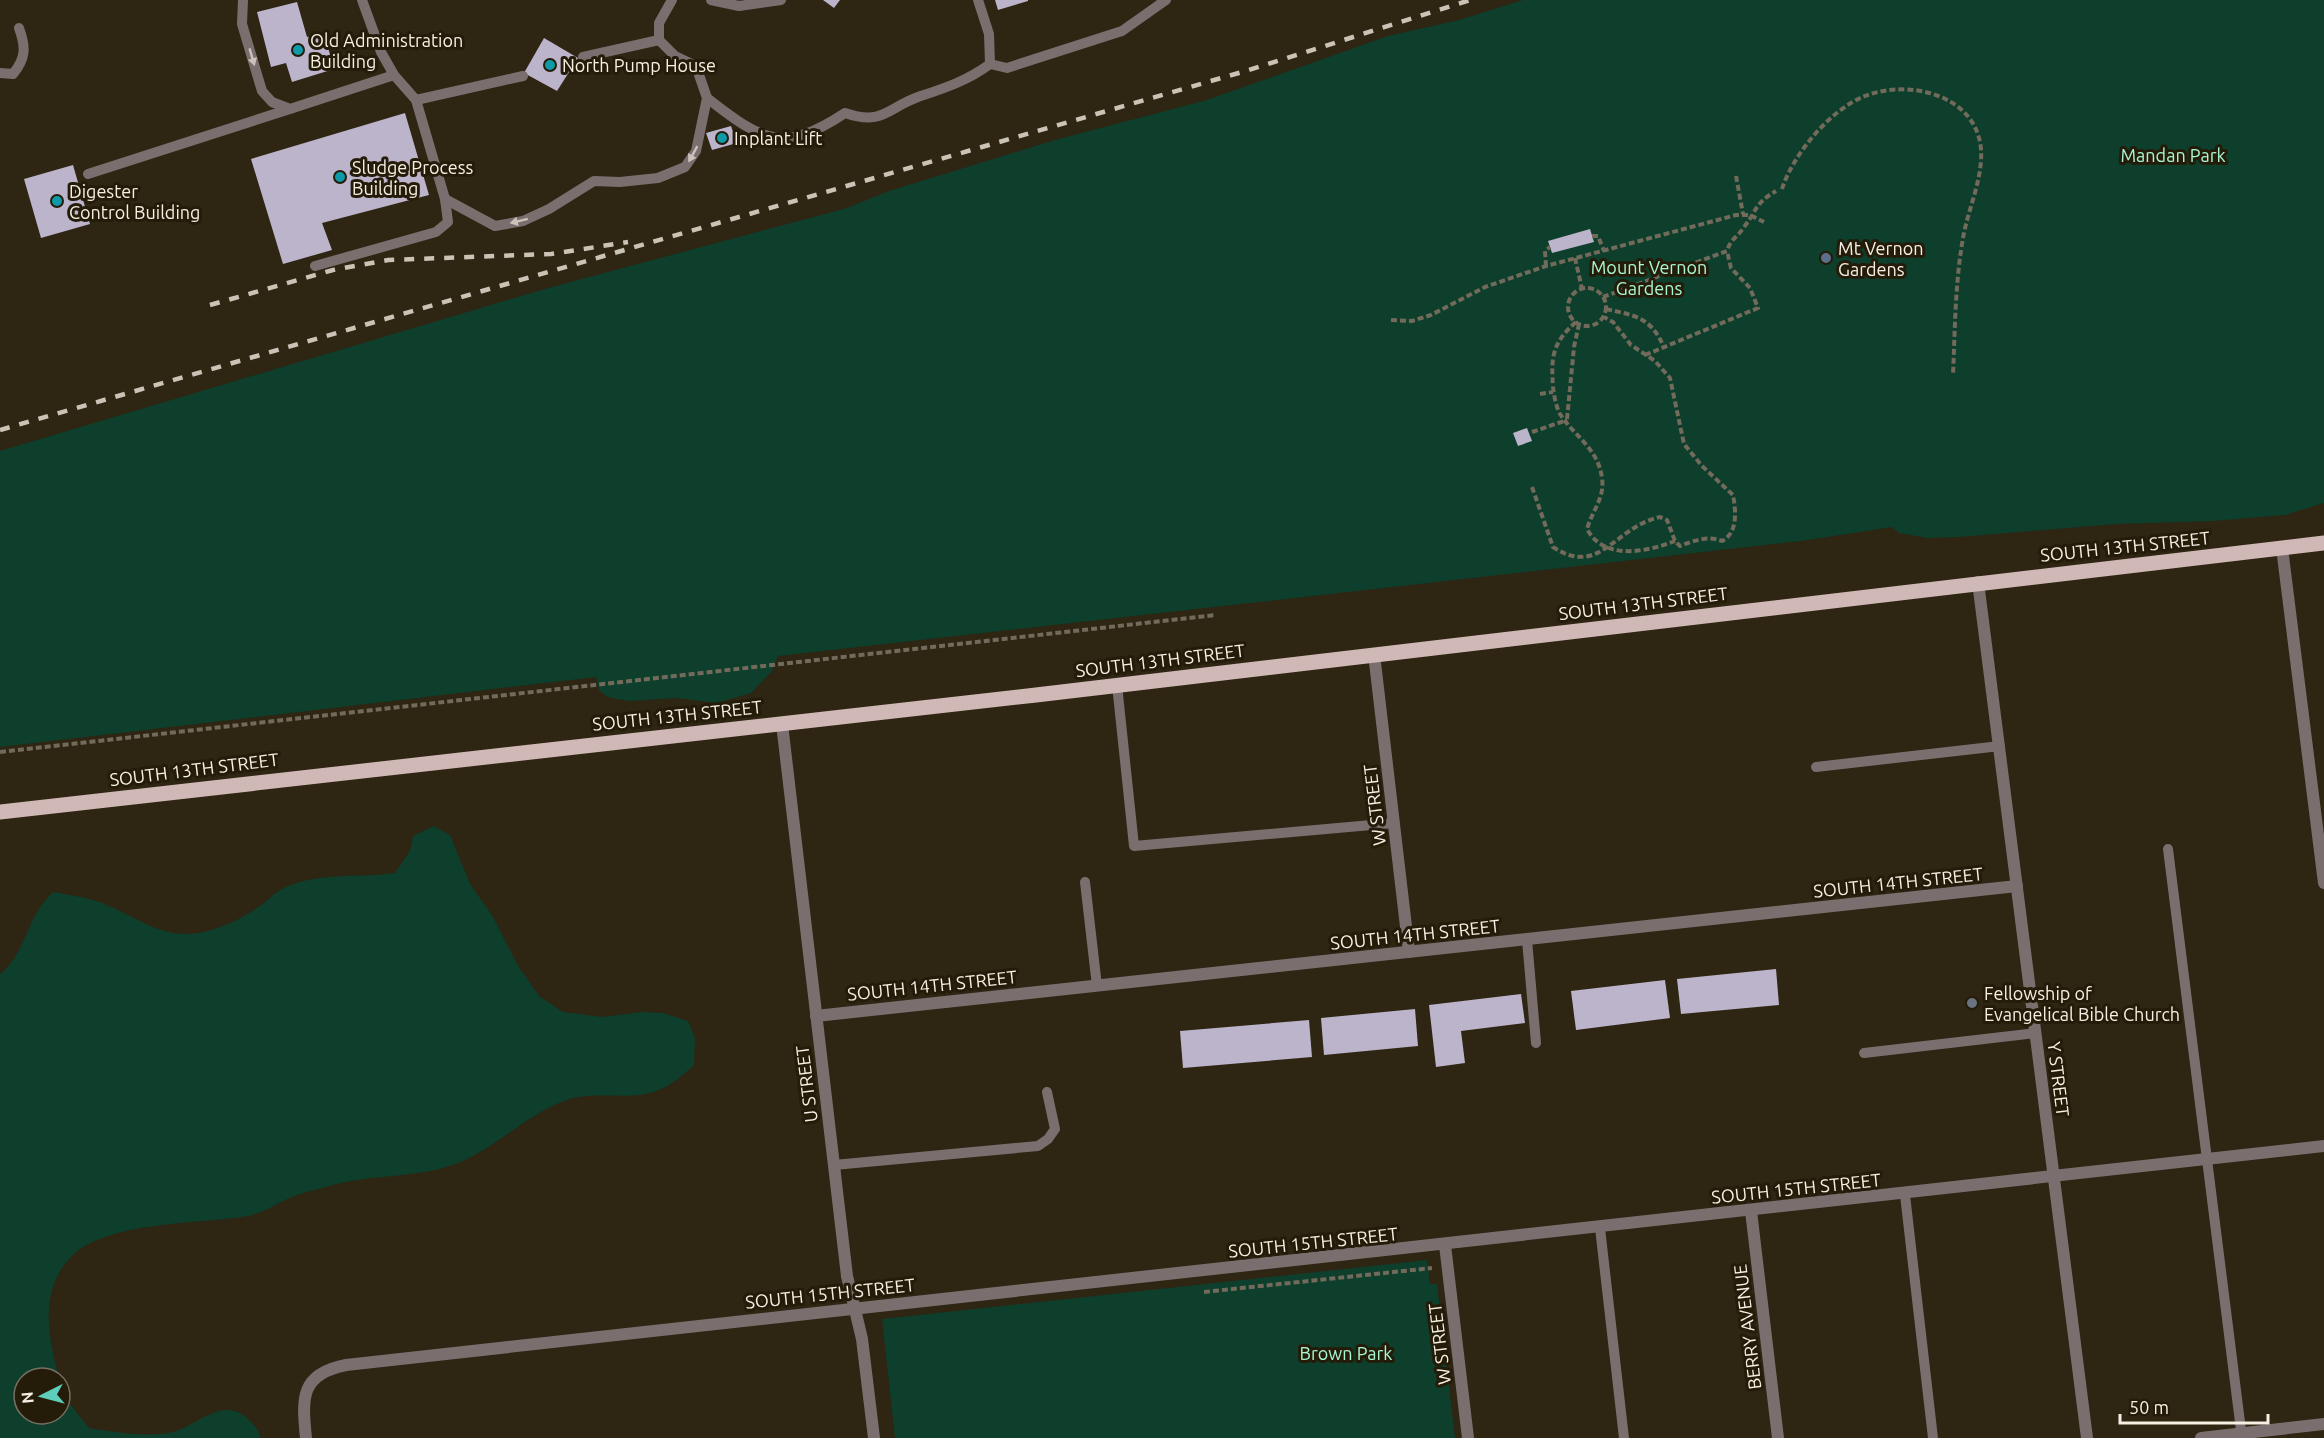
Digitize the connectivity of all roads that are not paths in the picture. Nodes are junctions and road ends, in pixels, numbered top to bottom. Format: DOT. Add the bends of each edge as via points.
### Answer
graph roads {
  1 [pos="243,0"];
  2 [pos="362,0"];
  3 [pos="672,0"];
  4 [pos="711,0"];
  5 [pos="782,0"];
  6 [pos="978,0"];
  7 [pos="1166,0"];
  8 [pos="19,28"];
  9 [pos="658,40"];
  10 [pos="583,57"];
  11 [pos="990,64"];
  12 [pos="0,73"];
  13 [pos="394,75"];
  14 [pos="523,76"];
  15 [pos="707,98"];
  16 [pos="416,100"];
  17 [pos="290,109"];
  18 [pos="88,174"];
  19 [pos="445,199"];
  20 [pos="315,266"];
  21 [pos="2324,543"];
  22 [pos="2282,548"];
  23 [pos="1977,582"];
  24 [pos="1374,654"];
  25 [pos="1117,685"];
  26 [pos="782,724"];
  27 [pos="2000,746"];
  28 [pos="1816,767"];
  29 [pos="0,812"];
  30 [pos="1394,823"];
  31 [pos="2168,849"];
  32 [pos="1085,882"];
  33 [pos="2324,883"];
  34 [pos="2017,886"];
  35 [pos="1527,940"];
  36 [pos="1409,952"];
  37 [pos="1097,986"];
  38 [pos="816,1016"];
  39 [pos="2036,1033"];
  40 [pos="1536,1043"];
  41 [pos="1864,1053"];
  42 [pos="1047,1092"];
  43 [pos="2324,1146"];
  44 [pos="2206,1160"];
  45 [pos="834,1165"];
  46 [pos="2054,1178"];
  47 [pos="1905,1195"];
  48 [pos="1751,1211"];
  49 [pos="1600,1228"];
  50 [pos="1445,1245"];
  51 [pos="855,1308"];
  52 [pos="2324,1424"];
  53 [pos="2242,1436"];
  54 [pos="306,1438"];
  55 [pos="874,1438"];
  56 [pos="1468,1438"];
  57 [pos="1624,1438"];
  58 [pos="1778,1438"];
  59 [pos="1933,1438"];
  60 [pos="2087,1438"];
  61 [pos="2201,1438"];
  1 -- 17 [label="lane, one-way" via="242,24 262,91 272,102"];
  2 -- 13 [label="lane"];
  3 -- 9 [label="lane" via="659,23"];
  4 -- 5 [label="lane" via="739,6"];
  6 -- 11 [label="lane" via="989,34"];
  7 -- 11 [label="lane" via="1122,31 1007,68"];
  8 -- 12 [label="lane" via="25,44 23,62 13,74"];
  9 -- 10 [label="lane"];
  9 -- 15 [label="lane" via="675,56 696,66"];
  11 -- 15 [label="lane" via="970,79 904,103 892,113 860,118 844,113 810,134 787,139 761,135"];
  13 -- 16 [label="lane"];
  13 -- 17 [label="lane"];
  14 -- 16 [label="lane"];
  15 -- 19 [label="lane, one-way" via="696,151 685,167 658,178 594,181 523,221 495,226"];
  16 -- 19 [label="lane"];
  17 -- 18 [label="lane"];
  19 -- 20 [label="lane" via="448,222 436,232"];
  21 -- 22 [label="main road, SOUTH 13TH STREET"];
  22 -- 23 [label="main road, SOUTH 13TH STREET"];
  22 -- 33 [label="street"];
  23 -- 24 [label="main road, SOUTH 13TH STREET"];
  23 -- 27 [label="street, Y STREET"];
  24 -- 25 [label="main road, SOUTH 13TH STREET"];
  24 -- 30 [label="street, W STREET"];
  25 -- 26 [label="main road, SOUTH 13TH STREET"];
  25 -- 30 [label="lane" via="1134,846"];
  26 -- 29 [label="main road, SOUTH 13TH STREET"];
  26 -- 38 [label="street, U STREET"];
  27 -- 28 [label="lane"];
  27 -- 34 [label="street, Y STREET"];
  30 -- 36 [label="street, W STREET"];
  31 -- 44 [label="lane"];
  32 -- 37 [label="lane"];
  34 -- 35 [label="street, SOUTH 14TH STREET"];
  34 -- 39 [label="street, Y STREET"];
  35 -- 36 [label="street, SOUTH 14TH STREET"];
  35 -- 40 [label="lane"];
  36 -- 37 [label="street, SOUTH 14TH STREET"];
  37 -- 38 [label="street, SOUTH 14TH STREET"];
  38 -- 45 [label="street, U STREET"];
  39 -- 41 [label="lane"];
  39 -- 46 [label="street, Y STREET"];
  42 -- 45 [label="lane" via="1055,1129 1038,1146"];
  43 -- 44 [label="street, SOUTH 15TH STREET"];
  44 -- 46 [label="street, SOUTH 15TH STREET"];
  44 -- 53 [label="lane"];
  45 -- 51 [label="street, U STREET" via="847,1276"];
  46 -- 47 [label="street, SOUTH 15TH STREET"];
  46 -- 60 [label="street, Y STREET"];
  47 -- 48 [label="street, SOUTH 15TH STREET"];
  47 -- 59 [label="lane"];
  48 -- 49 [label="street, SOUTH 15TH STREET"];
  48 -- 58 [label="street, BERRY AVENUE"];
  49 -- 50 [label="street, SOUTH 15TH STREET"];
  49 -- 57 [label="lane"];
  50 -- 51 [label="street, SOUTH 15TH STREET"];
  50 -- 56 [label="street, W STREET"];
  51 -- 54 [label="street, SOUTH 15TH STREET" via="331,1368 310,1382 304,1392"];
  51 -- 55 [label="street, U STREET"];
  52 -- 53 [label="street"];
  53 -- 61 [label="street"];
}
